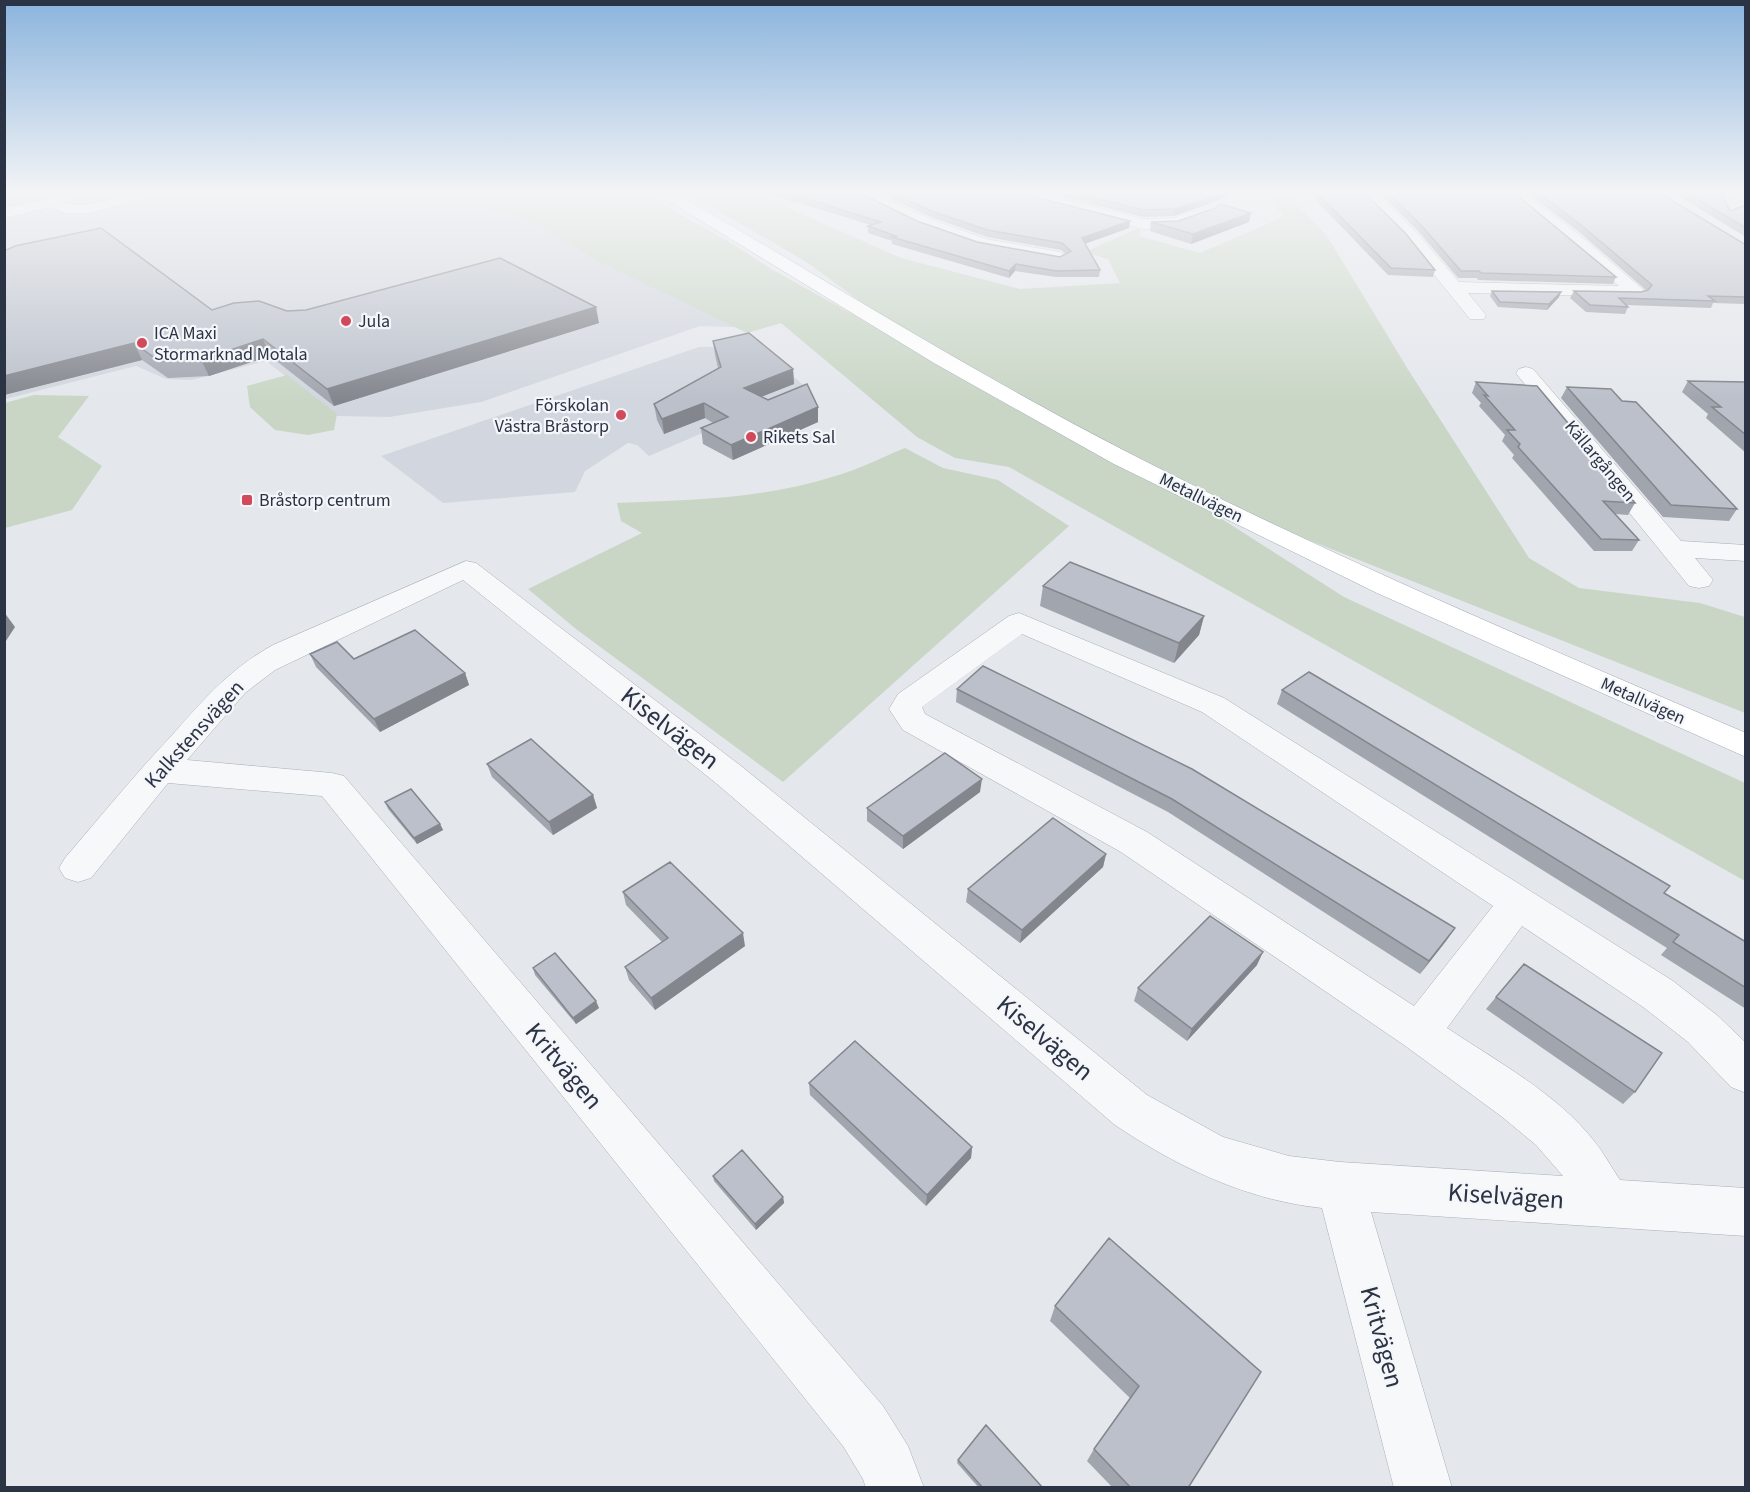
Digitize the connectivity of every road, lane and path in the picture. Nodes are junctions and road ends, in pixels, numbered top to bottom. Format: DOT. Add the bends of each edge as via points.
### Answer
graph roads {
  1 [pos="778,262"];
  2 [pos="1433,262"];
  3 [pos="1601,262"];
  4 [pos="1454,286"];
  5 [pos="1477,315"];
  6 [pos="1526,373"];
  7 [pos="1674,549"];
  8 [pos="1746,553"];
  9 [pos="466,569"];
  10 [pos="1699,580"];
  11 [pos="1746,746"];
  12 [pos="159,770"];
  13 [pos="78,868"];
  14 [pos="1517,903"];
  15 [pos="1419,1032"];
  16 [pos="1746,1073"];
  17 [pos="1340,1186"];
  18 [pos="1607,1203"];
  19 [pos="1746,1212"];
  20 [pos="895,1488"];
  21 [pos="1423,1488"];
  1 -- 11 [label="main road, Metallvägen" via="962,371 1137,466 1400,592"];
  2 -- 4 [label="street"];
  3 -- 4 [label="street" via="1643,298"];
  4 -- 5 [label="street"];
  6 -- 7 [label="street, Källargången"];
  7 -- 8 [label="street"];
  7 -- 10 [label="street, Källargången"];
  9 -- 12 [label="street, Kalkstensvägen" via="264,663 234,686"];
  9 -- 17 [label="street, Kiselvägen" via="729,775 1131,1110 1196,1149 1230,1163 1289,1180"];
  12 -- 13 [label="street, Kalkstensvägen"];
  12 -- 20 [label="street, Kritvägen" via="332,785 863,1426 888,1466"];
  14 -- 15 [label="street"];
  14 -- 15 [label="street" via="1213,705 1019,622 909,701 905,709 914,722 1134,842"];
  14 -- 16 [label="street" via="1658,994 1703,1029"];
  15 -- 18 [label="street" via="1552,1130 1577,1156"];
  17 -- 18 [label="street, Kiselvägen"];
  17 -- 21 [label="street, Kritvägen"];
  18 -- 19 [label="street, Kiselvägen"];
}
